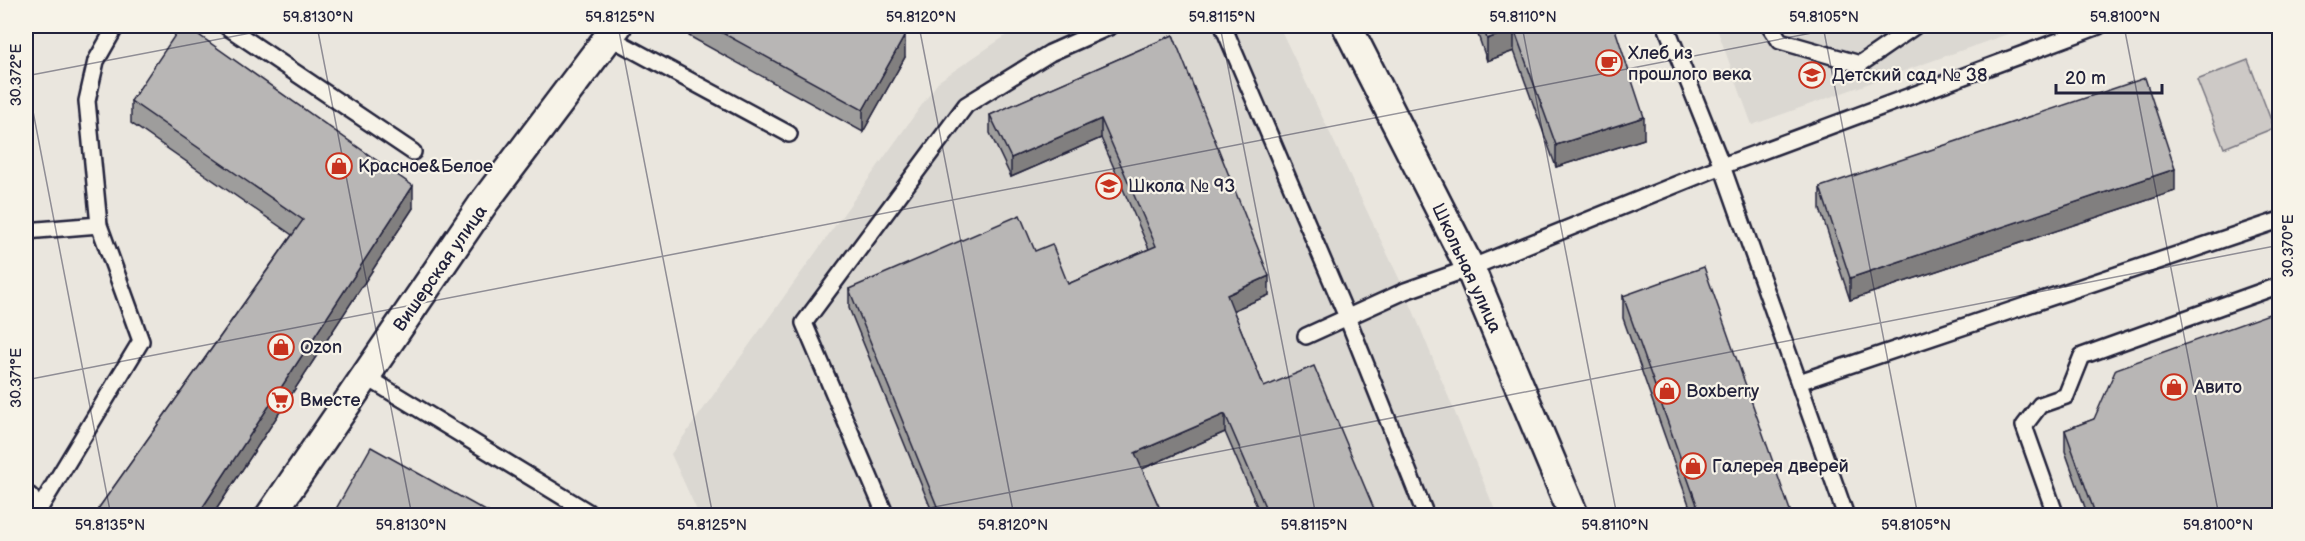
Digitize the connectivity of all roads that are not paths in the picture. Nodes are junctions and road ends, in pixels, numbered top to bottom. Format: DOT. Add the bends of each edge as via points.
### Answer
graph roads {
  1 [pos="116,26"];
  2 [pos="226,26"];
  3 [pos="1111,26"];
  4 [pos="1223,26"];
  5 [pos="1347,26"];
  6 [pos="1666,26"];
  7 [pos="1770,26"];
  8 [pos="1914,26"];
  9 [pos="2099,26"];
  10 [pos="613,31"];
  11 [pos="789,134"];
  12 [pos="413,152"];
  13 [pos="1722,166"];
  14 [pos="2280,220"];
  15 [pos="99,225"];
  16 [pos="26,231"];
  17 [pos="1470,268"];
  18 [pos="2280,285"];
  19 [pos="1347,317"];
  20 [pos="1306,336"];
  21 [pos="364,376"];
  22 [pos="1799,382"];
  23 [pos="26,501"];
  24 [pos="588,512"];
  25 [pos="33,516"];
  26 [pos="270,516"];
  27 [pos="886,516"];
  28 [pos="1426,516"];
  29 [pos="1574,516"];
  30 [pos="1846,516"];
  31 [pos="2056,516"];
  1 -- 15 [label="lane" via="96,62 87,101"];
  2 -- 12 [label="lane"];
  3 -- 27 [label="lane" via="1050,53 966,105 804,322"];
  4 -- 19 [label="lane"];
  5 -- 17 [label="street, Школьная улица"];
  6 -- 13 [label="lane"];
  7 -- 8 [label="lane" via="1780,41 1860,64"];
  9 -- 13 [label="lane"];
  10 -- 11 [label="lane"];
  10 -- 21 [label="street, Вишерская улица" via="485,201"];
  13 -- 17 [label="lane"];
  13 -- 22 [label="lane"];
  14 -- 22 [label="lane"];
  15 -- 16 [label="lane"];
  15 -- 25 [label="lane" via="141,341"];
  17 -- 19 [label="lane"];
  17 -- 29 [label="street, Школьная улица"];
  18 -- 31 [label="lane" via="2082,356 2066,396 2040,405 2024,426"];
  19 -- 20 [label="lane"];
  19 -- 28 [label="lane"];
  21 -- 24 [label="lane"];
  21 -- 26 [label="street, Вишерская улица"];
  22 -- 30 [label="lane"];
  23 -- 25 [label="street"];
}
